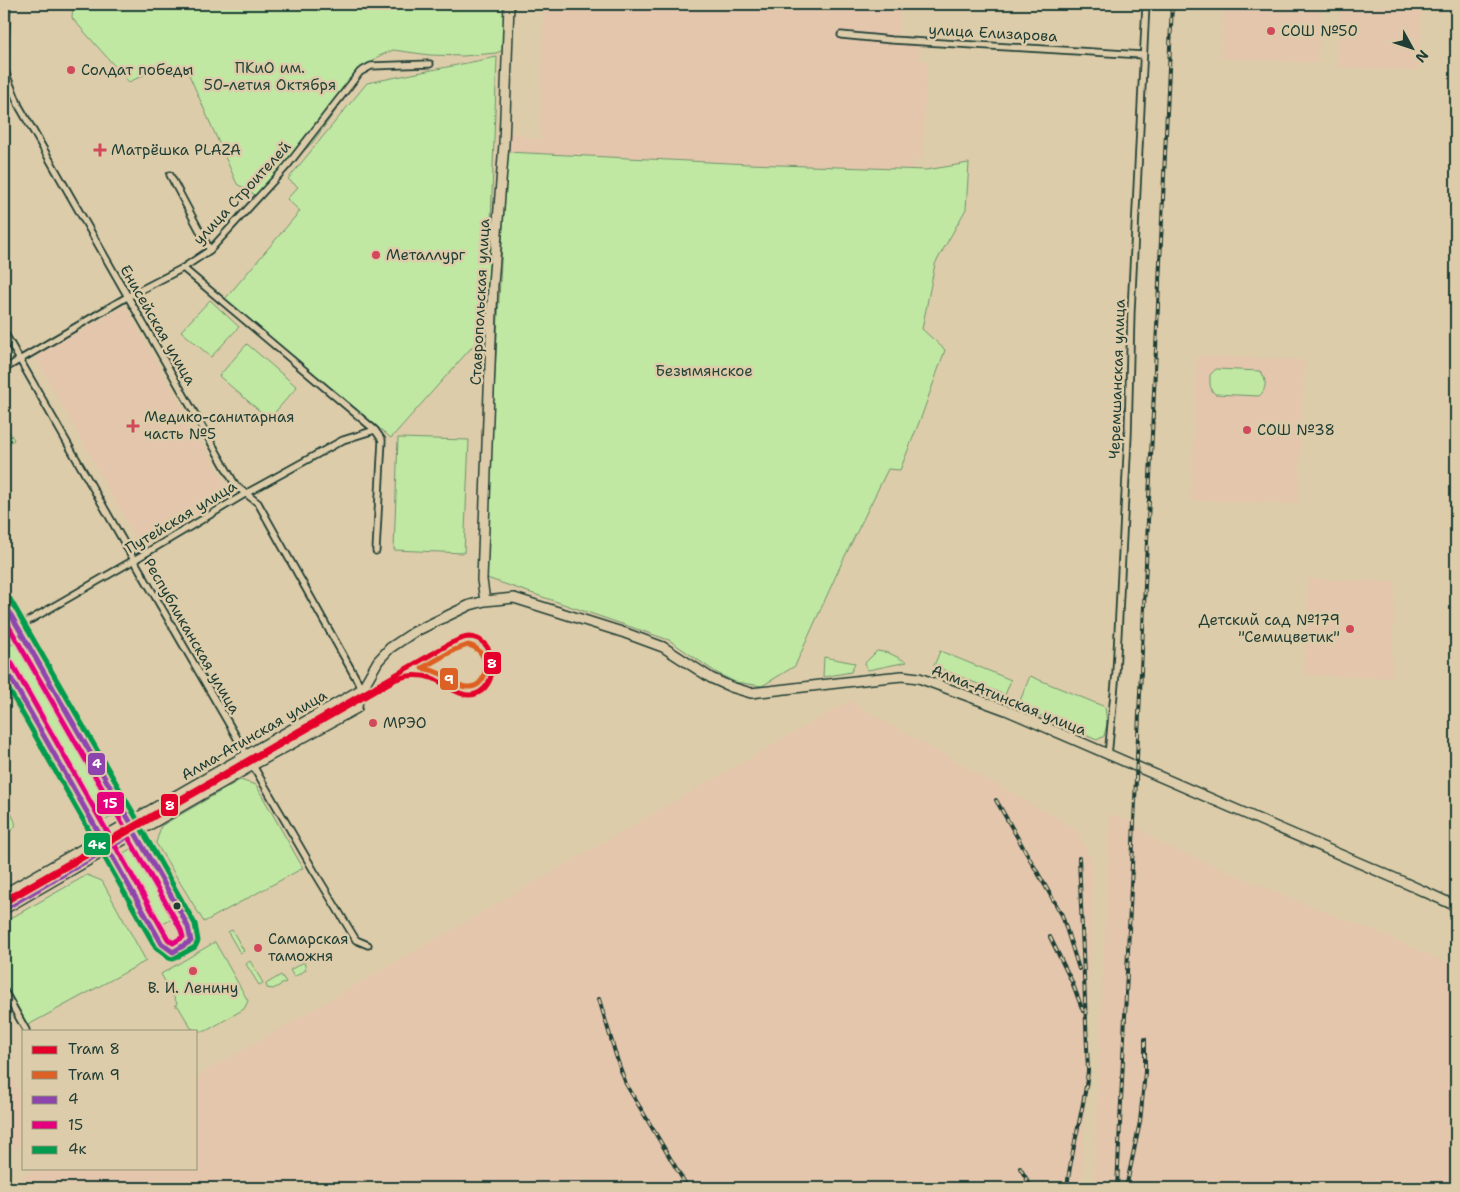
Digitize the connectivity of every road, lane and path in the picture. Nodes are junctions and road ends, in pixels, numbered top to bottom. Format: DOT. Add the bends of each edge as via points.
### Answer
graph roads {
  1 [pos="7,4"];
  2 [pos="509,4"];
  3 [pos="1146,4"];
  4 [pos="841,35"];
  5 [pos="1143,55"];
  6 [pos="430,64"];
  7 [pos="4,68"];
  8 [pos="170,175"];
  9 [pos="210,250"];
  10 [pos="183,268"];
  11 [pos="127,297"];
  12 [pos="4,332"];
  13 [pos="20,359"];
  14 [pos="4,369"];
  15 [pos="375,430"];
  16 [pos="245,494"];
  17 [pos="376,552"];
  18 [pos="134,560"];
  19 [pos="486,601"];
  20 [pos="4,603"];
  21 [pos="18,627"];
  22 [pos="4,635"];
  23 [pos="4,666"];
  24 [pos="362,689"];
  25 [pos="246,754"];
  26 [pos="1108,756"];
  27 [pos="253,765"];
  28 [pos="130,821"];
  29 [pos="135,833"];
  30 [pos="101,838"];
  31 [pos="107,849"];
  32 [pos="4,894"];
  33 [pos="1456,906"];
  34 [pos="4,909"];
  35 [pos="368,945"];
  36 [pos="4,991"];
  37 [pos="26,1030"];
  1 -- 7 [label="street, Енисейская улица"];
  2 -- 19 [label="street, Ставропольская улица" via="504,144 493,284 482,580"];
  3 -- 5 [label="street, Черемшанская улица"];
  4 -- 5 [label="street, улица Елизарова"];
  5 -- 26 [label="street, Черемшанская улица" via="1128,436 1116,673"];
  6 -- 9 [label="street, улица Строителей" via="371,66 360,72 287,166"];
  7 -- 11 [label="street, Енисейская улица" via="19,106"];
  8 -- 9 [label="street"];
  9 -- 10 [label="street, улица Строителей"];
  10 -- 11 [label="street, улица Строителей"];
  10 -- 15 [label="street"];
  11 -- 13 [label="street, улица Строителей"];
  11 -- 16 [label="street, Енисейская улица" via="236,486"];
  12 -- 13 [label="street, Республиканская улица"];
  13 -- 14 [label="street, улица Строителей"];
  13 -- 18 [label="street, Республиканская улица"];
  15 -- 16 [label="street, Путейская улица" via="343,440"];
  15 -- 17 [label="street" via="382,440"];
  16 -- 18 [label="street, Путейская улица"];
  16 -- 24 [label="street, Енисейская улица" via="258,503"];
  18 -- 21 [label="street, Путейская улица"];
  18 -- 25 [label="street, Республиканская улица"];
  19 -- 24 [label="street, Алма-Атинская улица" via="470,605 422,628 390,648 378,661"];
  19 -- 26 [label="street, Алма-Атинская улица" via="514,598 625,633 663,647 711,678 751,693 902,676 920,678 1006,710"];
  20 -- 21 [label="street"];
  21 -- 22 [label="street, Путейская улица"];
  21 -- 28 [label="street"];
  23 -- 30 [label="street"];
  24 -- 25 [label="street, Алма-Атинская улица"];
  24 -- 27 [label="street, Алма-Атинская улица" via="357,708"];
  25 -- 27 [label="street, Республиканская улица"];
  25 -- 28 [label="street, Алма-Атинская улица"];
  26 -- 33 [label="street, Алма-Атинская улица"];
  27 -- 29 [label="street, Алма-Атинская улица"];
  27 -- 35 [label="street, Республиканская улица" via="356,940"];
  28 -- 29 [label="street"];
  28 -- 30 [label="street, Алма-Атинская улица"];
  29 -- 31 [label="street, Алма-Атинская улица"];
  29 -- 31 [label="street" via="188,927 191,941 173,952 162,944"];
  30 -- 31 [label="street"];
  30 -- 32 [label="street, Алма-Атинская улица"];
  31 -- 34 [label="street, Алма-Атинская улица"];
  36 -- 37 [label="street"];
}
